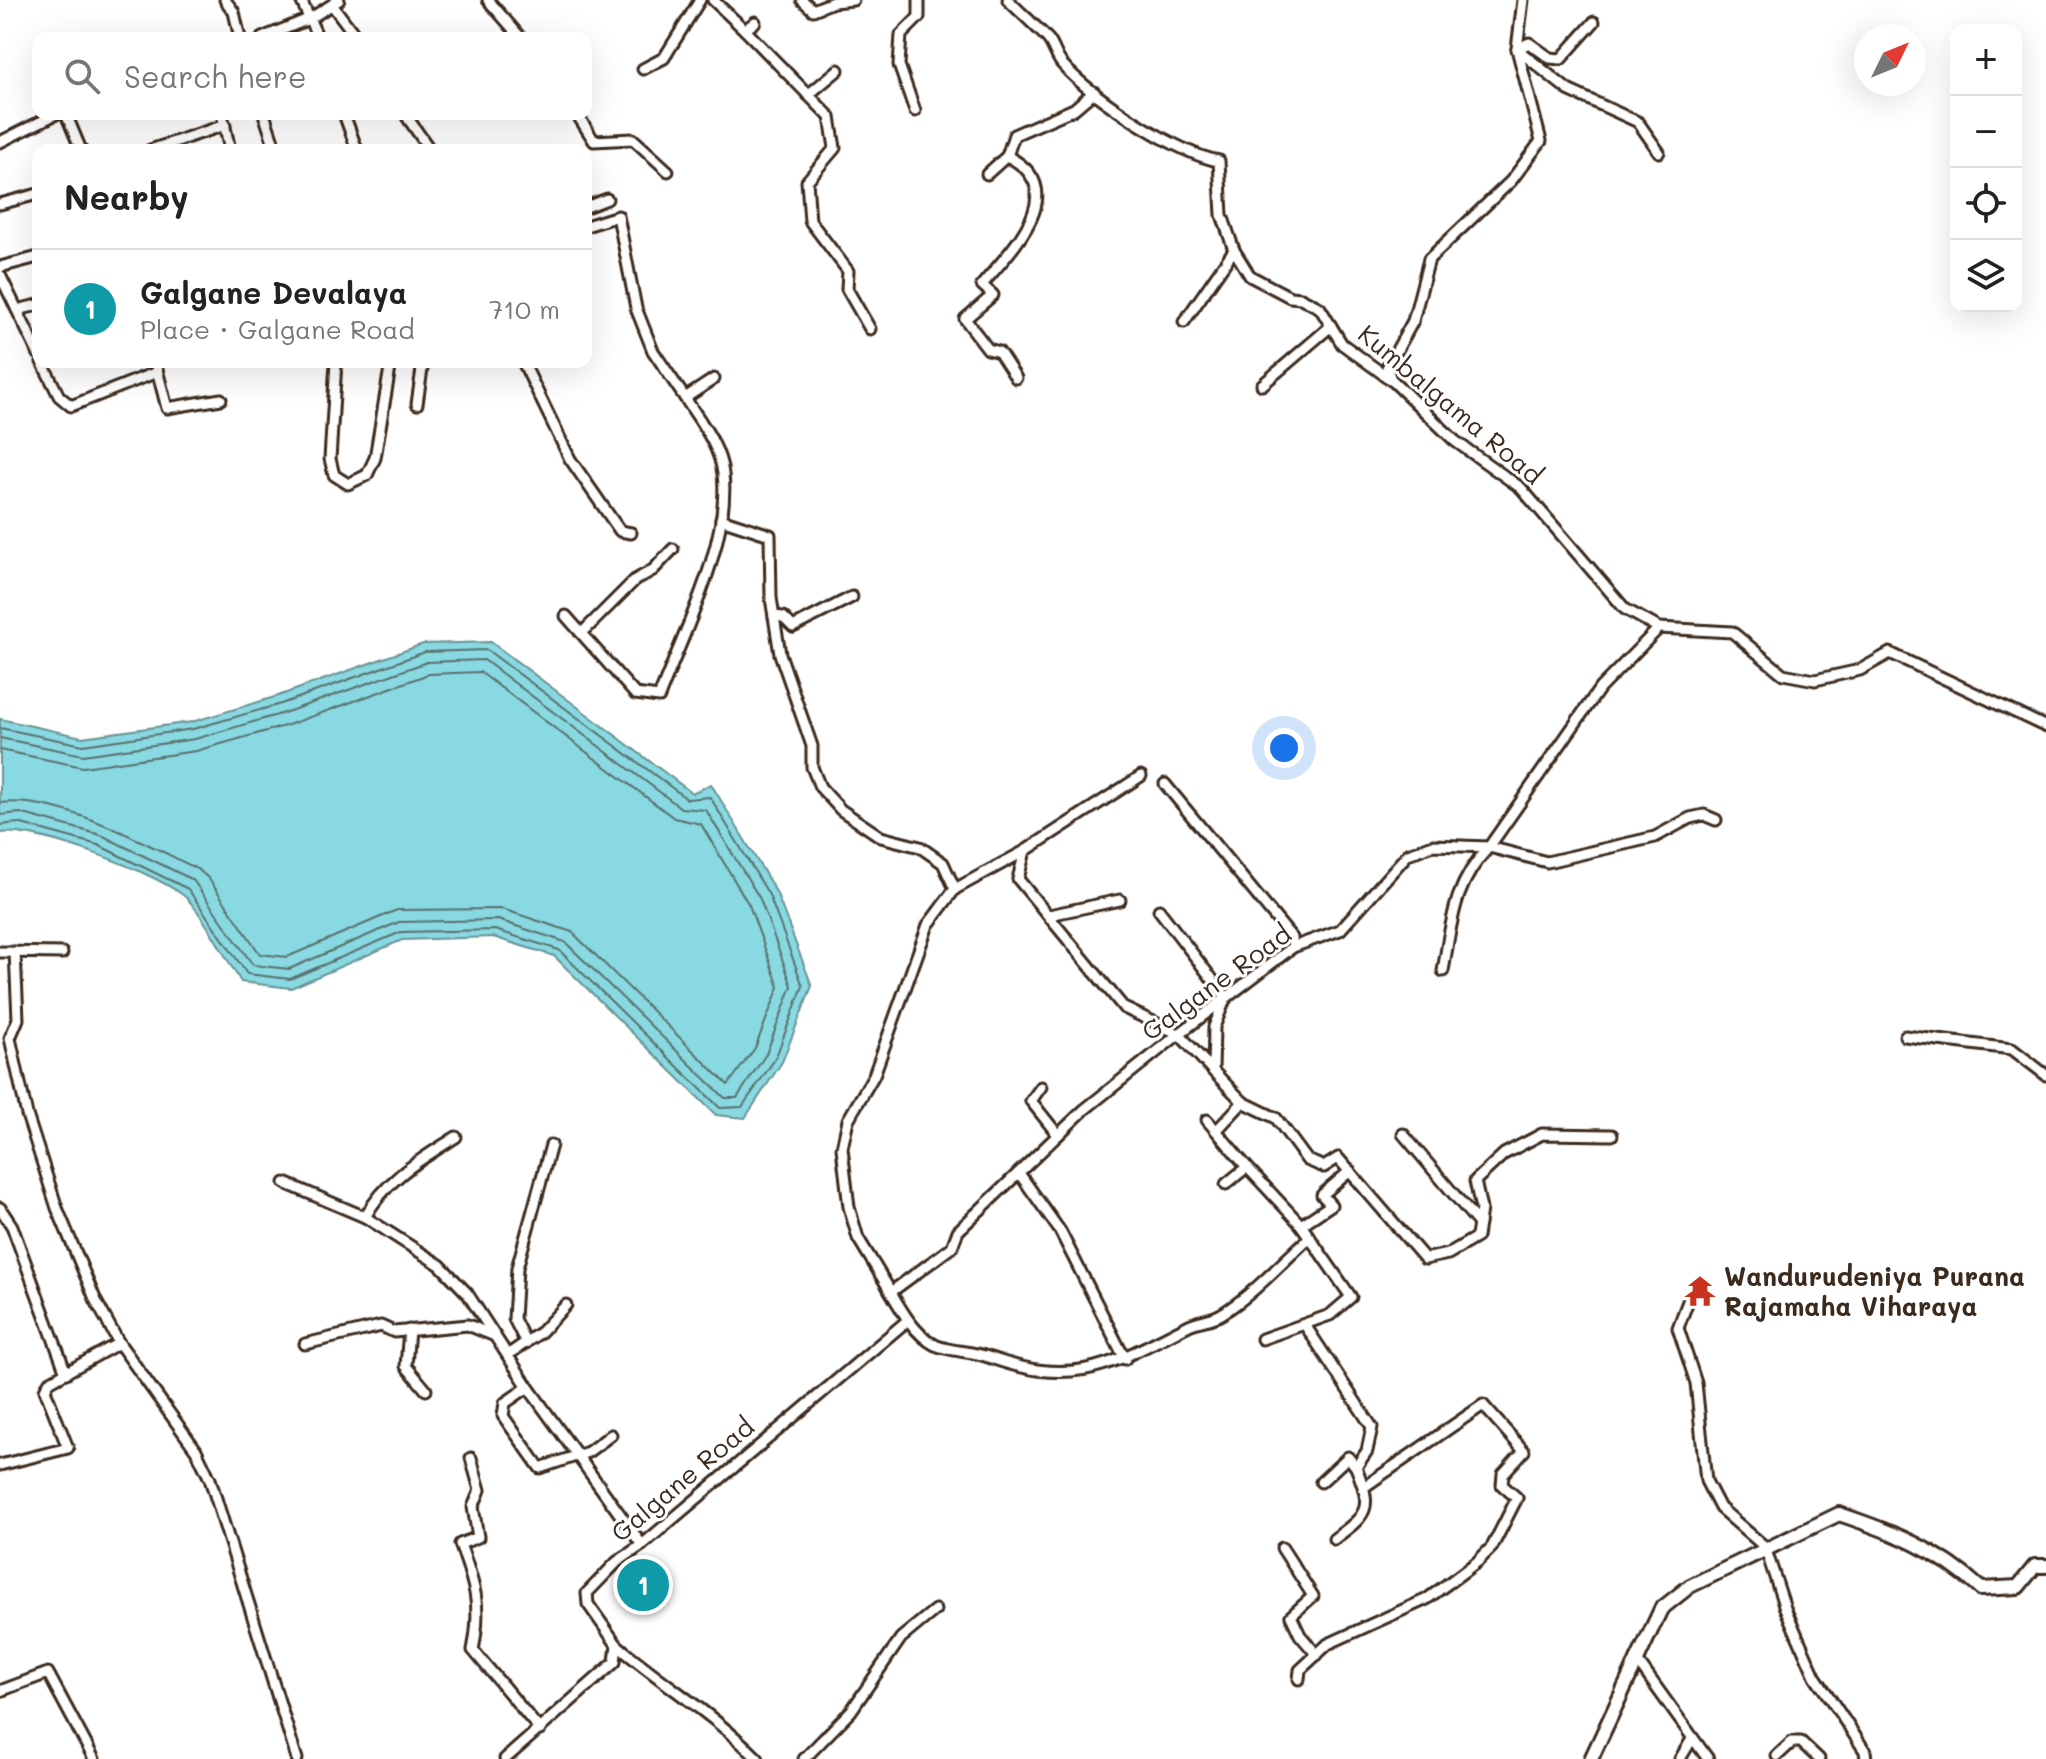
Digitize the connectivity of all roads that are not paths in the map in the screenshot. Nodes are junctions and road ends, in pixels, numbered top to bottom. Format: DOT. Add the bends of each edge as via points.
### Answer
graph roads {
  1 [pos="225,0"];
  2 [pos="301,0"];
  3 [pos="317,0"];
  4 [pos="488,0"];
  5 [pos="700,0"];
  6 [pos="713,0"];
  7 [pos="802,0"];
  8 [pos="853,0"];
  9 [pos="919,0"];
  10 [pos="1008,0"];
  11 [pos="1523,0"];
  12 [pos="336,3"];
  13 [pos="314,17"];
  14 [pos="755,22"];
  15 [pos="1594,22"];
  16 [pos="745,30"];
  17 [pos="239,32"];
  18 [pos="277,32"];
  19 [pos="317,32"];
  20 [pos="353,32"];
  21 [pos="516,32"];
  22 [pos="1517,49"];
  23 [pos="643,69"];
  24 [pos="838,70"];
  25 [pos="1094,92"];
  26 [pos="808,95"];
  27 [pos="915,111"];
  28 [pos="44,120"];
  29 [pos="68,120"];
  30 [pos="224,120"];
  31 [pos="266,120"];
  32 [pos="346,120"];
  33 [pos="409,120"];
  34 [pos="581,120"];
  35 [pos="225,125"];
  36 [pos="594,141"];
  37 [pos="0,142"];
  38 [pos="78,144"];
  39 [pos="168,144"];
  40 [pos="229,144"];
  41 [pos="274,144"];
  42 [pos="355,144"];
  43 [pos="426,144"];
  44 [pos="591,144"];
  45 [pos="1659,152"];
  46 [pos="1007,156"];
  47 [pos="668,171"];
  48 [pos="987,174"];
  49 [pos="32,196"];
  50 [pos="607,199"];
  51 [pos="0,204"];
  52 [pos="592,205"];
  53 [pos="592,224"];
  54 [pos="1234,250"];
  55 [pos="32,259"];
  56 [pos="0,267"];
  57 [pos="0,275"];
  58 [pos="32,306"];
  59 [pos="17,310"];
  60 [pos="1184,322"];
  61 [pos="1331,326"];
  62 [pos="870,329"];
  63 [pos="32,341"];
  64 [pos="45,368"];
  65 [pos="154,368"];
  66 [pos="156,368"];
  67 [pos="336,368"];
  68 [pos="390,368"];
  69 [pos="422,368"];
  70 [pos="526,368"];
  71 [pos="1016,378"];
  72 [pos="714,379"];
  73 [pos="1394,382"];
  74 [pos="1262,385"];
  75 [pos="685,398"];
  76 [pos="221,399"];
  77 [pos="417,404"];
  78 [pos="721,519"];
  79 [pos="631,533"];
  80 [pos="673,549"];
  81 [pos="852,597"];
  82 [pos="566,616"];
  83 [pos="774,616"];
  84 [pos="1659,628"];
  85 [pos="582,633"];
  86 [pos="2046,727"];
  87 [pos="1141,776"];
  88 [pos="1165,784"];
  89 [pos="1716,820"];
  90 [pos="1489,847"];
  91 [pos="1025,851"];
  92 [pos="955,889"];
  93 [pos="1120,900"];
  94 [pos="1159,910"];
  95 [pos="1049,915"];
  96 [pos="1293,947"];
  97 [pos="0,952"];
  98 [pos="15,952"];
  99 [pos="62,953"];
  100 [pos="1443,971"];
  101 [pos="1226,997"];
  102 [pos="1179,1034"];
  103 [pos="1905,1036"];
  104 [pos="1213,1071"];
  105 [pos="2046,1075"];
  106 [pos="1041,1087"];
  107 [pos="1243,1102"];
  108 [pos="1207,1120"];
  109 [pos="1217,1130"];
  110 [pos="1403,1134"];
  111 [pos="1058,1135"];
  112 [pos="1612,1135"];
  113 [pos="456,1137"];
  114 [pos="551,1145"];
  115 [pos="1247,1167"];
  116 [pos="1350,1171"];
  117 [pos="1019,1173"];
  118 [pos="846,1174"];
  119 [pos="285,1183"];
  120 [pos="1226,1184"];
  121 [pos="0,1208"];
  122 [pos="365,1217"];
  123 [pos="1479,1224"];
  124 [pos="1301,1225"];
  125 [pos="1310,1237"];
  126 [pos="891,1292"];
  127 [pos="1688,1301"];
  128 [pos="566,1305"];
  129 [pos="908,1320"];
  130 [pos="1305,1325"];
  131 [pos="409,1330"];
  132 [pos="495,1336"];
  133 [pos="1262,1339"];
  134 [pos="119,1343"];
  135 [pos="526,1343"];
  136 [pos="305,1344"];
  137 [pos="509,1354"];
  138 [pos="1125,1359"];
  139 [pos="66,1373"];
  140 [pos="528,1387"];
  141 [pos="426,1390"];
  142 [pos="611,1435"];
  143 [pos="577,1454"];
  144 [pos="471,1458"];
  145 [pos="0,1465"];
  146 [pos="1356,1467"];
  147 [pos="1321,1482"];
  148 [pos="1364,1487"];
  149 [pos="1334,1539"];
  150 [pos="642,1545"];
  151 [pos="1765,1547"];
  152 [pos="1282,1548"];
  153 [pos="2046,1566"];
  154 [pos="935,1610"];
  155 [pos="617,1645"];
  156 [pos="1317,1655"];
  157 [pos="1636,1659"];
  158 [pos="1299,1679"];
  159 [pos="0,1691"];
  160 [pos="540,1730"];
  161 [pos="1692,1739"];
  162 [pos="1777,1756"];
  163 [pos="94,1759"];
  164 [pos="297,1759"];
  165 [pos="505,1759"];
  166 [pos="758,1759"];
  167 [pos="804,1759"];
  168 [pos="1591,1759"];
  169 [pos="1680,1759"];
  170 [pos="1708,1759"];
  171 [pos="1819,1759"];
  172 [pos="1866,1759"];
  1 -- 17 [label="street"];
  2 -- 13 [label="street"];
  3 -- 13 [label="street"];
  4 -- 21 [label="street"];
  5 -- 23 [label="street" via="664,58"];
  6 -- 16 [label="street"];
  7 -- 8 [label="street" via="813,10"];
  9 -- 27 [label="street" via="919,17 901,35 899,65"];
  10 -- 25 [label="street, Kumbalgama Road" via="1050,41 1061,64"];
  11 -- 22 [label="street"];
  12 -- 13 [label="street"];
  12 -- 20 [label="street"];
  13 -- 18 [label="street"];
  13 -- 19 [label="street"];
  14 -- 16 [label="street"];
  15 -- 22 [label="street" via="1561,59 1550,58 1529,43"];
  16 -- 26 [label="street"];
  22 -- 45 [label="street" via="1568,90 1638,122"];
  22 -- 73 [label="street" via="1541,141 1511,181 1429,259 1413,321 1387,368"];
  24 -- 26 [label="street"];
  25 -- 46 [label="street" via="1074,109 1014,135"];
  25 -- 54 [label="street, Kumbalgama Road" via="1172,144 1219,161 1222,215"];
  26 -- 62 [label="street" via="830,117 835,148 807,181 810,221 848,271 847,289"];
  28 -- 37 [label="street"];
  29 -- 38 [label="street"];
  30 -- 35 [label="street"];
  31 -- 41 [label="street"];
  32 -- 42 [label="street"];
  33 -- 43 [label="street"];
  34 -- 36 [label="street"];
  35 -- 39 [label="street"];
  35 -- 40 [label="street"];
  36 -- 44 [label="street"];
  36 -- 47 [label="street" via="633,139"];
  46 -- 48 [label="street"];
  46 -- 71 [label="street" via="1020,163 1035,186 1038,205 1025,232 982,285 993,295 965,319 988,349 999,352"];
  49 -- 51 [label="street"];
  50 -- 52 [label="street"];
  53 -- 75 [label="street" via="618,216 636,308 653,351"];
  54 -- 60 [label="street"];
  54 -- 61 [label="street, Kumbalgama Road" via="1250,276 1320,308"];
  55 -- 56 [label="street"];
  57 -- 59 [label="street"];
  58 -- 59 [label="street"];
  59 -- 63 [label="street"];
  61 -- 73 [label="street, Kumbalgama Road" via="1342,344"];
  61 -- 74 [label="street"];
  64 -- 65 [label="street" via="59,396 71,406"];
  66 -- 76 [label="street" via="167,408"];
  67 -- 68 [label="street" via="330,459 334,475 348,484 367,475 375,458"];
  69 -- 77 [label="street"];
  70 -- 79 [label="street" via="570,459 620,531"];
  72 -- 75 [label="street"];
  73 -- 84 [label="street, Kumbalgama Road" via="1455,441 1521,488 1625,609"];
  75 -- 78 [label="street" via="710,436 723,473"];
  78 -- 83 [label="street" via="770,535"];
  78 -- 85 [label="street" via="721,533 659,697 635,694"];
  80 -- 85 [label="street"];
  81 -- 83 [label="street" via="793,627"];
  82 -- 85 [label="street"];
  83 -- 92 [label="street" via="780,654 812,746 812,767 820,787 841,810 881,837 920,847 943,863"];
  84 -- 86 [label="street, Kumbalgama Road" via="1732,632 1783,674 1815,680 1860,670 1890,653"];
  84 -- 90 [label="street" via="1600,688"];
  87 -- 91 [label="street"];
  88 -- 96 [label="street" via="1292,938"];
  89 -- 90 [label="street, Galgane Road" via="1704,815 1690,818 1655,837 1547,862"];
  90 -- 96 [label="street, Galgane Road" via="1433,845 1408,854 1340,930"];
  90 -- 100 [label="street" via="1468,869 1456,898"];
  91 -- 92 [label="street"];
  91 -- 95 [label="street" via="1018,879"];
  92 -- 126 [label="street" via="928,925 874,1075 848,1120 842,1148 858,1238"];
  93 -- 95 [label="street"];
  94 -- 101 [label="street"];
  95 -- 102 [label="street" via="1124,1008"];
  96 -- 101 [label="street, Galgane Road"];
  97 -- 98 [label="street"];
  98 -- 99 [label="street"];
  98 -- 134 [label="street" via="18,1019 10,1038 27,1115 74,1250"];
  101 -- 102 [label="street, Galgane Road"];
  101 -- 104 [label="street" via="1214,1027"];
  102 -- 104 [label="street"];
  102 -- 111 [label="street, Galgane Road"];
  103 -- 105 [label="street" via="2012,1049"];
  104 -- 107 [label="street"];
  106 -- 111 [label="street" via="1031,1101"];
  107 -- 109 [label="street"];
  107 -- 116 [label="street" via="1276,1118 1307,1160 1324,1167 1338,1158"];
  108 -- 109 [label="street"];
  109 -- 115 [label="street"];
  110 -- 123 [label="street"];
  111 -- 117 [label="street, Galgane Road"];
  112 -- 123 [label="street" via="1542,1134 1504,1154 1475,1181"];
  113 -- 122 [label="street" via="396,1175"];
  114 -- 135 [label="street" via="517,1268 514,1319"];
  115 -- 120 [label="street"];
  115 -- 124 [label="street"];
  116 -- 123 [label="street" via="1425,1259 1448,1254 1477,1237"];
  116 -- 124 [label="street" via="1322,1195 1331,1205"];
  117 -- 126 [label="street, Galgane Road" via="958,1231 952,1247"];
  117 -- 138 [label="street" via="1060,1231"];
  118 -- 126 [label="street" via="857,1234"];
  119 -- 122 [label="street"];
  121 -- 139 [label="street" via="12,1226"];
  122 -- 132 [label="street" via="440,1265 467,1293"];
  124 -- 125 [label="street"];
  125 -- 130 [label="street" via="1351,1297 1330,1315"];
  125 -- 138 [label="street" via="1220,1315 1192,1323"];
  126 -- 129 [label="street"];
  127 -- 151 [label="street" via="1678,1328 1696,1383 1706,1481 1720,1508"];
  128 -- 135 [label="street"];
  129 -- 138 [label="street" via="934,1344 1008,1365 1091,1371"];
  129 -- 150 [label="street, Galgane Road"];
  130 -- 133 [label="street"];
  130 -- 146 [label="street" via="1372,1427 1367,1451"];
  131 -- 132 [label="street" via="468,1325"];
  131 -- 136 [label="street" via="394,1332 381,1326"];
  131 -- 141 [label="street" via="406,1366"];
  132 -- 137 [label="street"];
  134 -- 139 [label="street"];
  134 -- 164 [label="street" via="196,1450 210,1479"];
  135 -- 137 [label="street"];
  137 -- 140 [label="street"];
  139 -- 145 [label="street" via="45,1390 68,1448"];
  140 -- 143 [label="street"];
  140 -- 143 [label="street" via="505,1403 503,1416 535,1464 550,1468"];
  142 -- 143 [label="street"];
  143 -- 150 [label="street"];
  144 -- 160 [label="street" via="480,1490 473,1507 478,1537 460,1544 480,1616 473,1650"];
  146 -- 147 [label="street" via="1348,1457"];
  146 -- 148 [label="street"];
  148 -- 149 [label="street" via="1369,1498 1362,1520"];
  148 -- 156 [label="street" via="1483,1405 1524,1451 1503,1474 1502,1485 1517,1498 1485,1555 1427,1599 1328,1644"];
  150 -- 155 [label="street, Galgane Road" via="587,1593 588,1604"];
  151 -- 153 [label="street" via="1839,1514 1904,1535 1956,1566 1981,1589 2018,1587 2035,1566"];
  151 -- 157 [label="street" via="1690,1586 1661,1609"];
  151 -- 172 [label="street" via="1815,1676"];
  152 -- 156 [label="street" via="1313,1596 1291,1616"];
  154 -- 167 [label="street" via="901,1638 851,1711"];
  155 -- 160 [label="street" via="615,1662"];
  155 -- 166 [label="street" via="730,1731"];
  156 -- 158 [label="street" via="1300,1670"];
  157 -- 161 [label="street"];
  157 -- 168 [label="street"];
  159 -- 163 [label="street" via="48,1673"];
  160 -- 165 [label="street"];
  161 -- 169 [label="street"];
  161 -- 170 [label="street"];
  162 -- 171 [label="street" via="1792,1742 1801,1742"];
}
